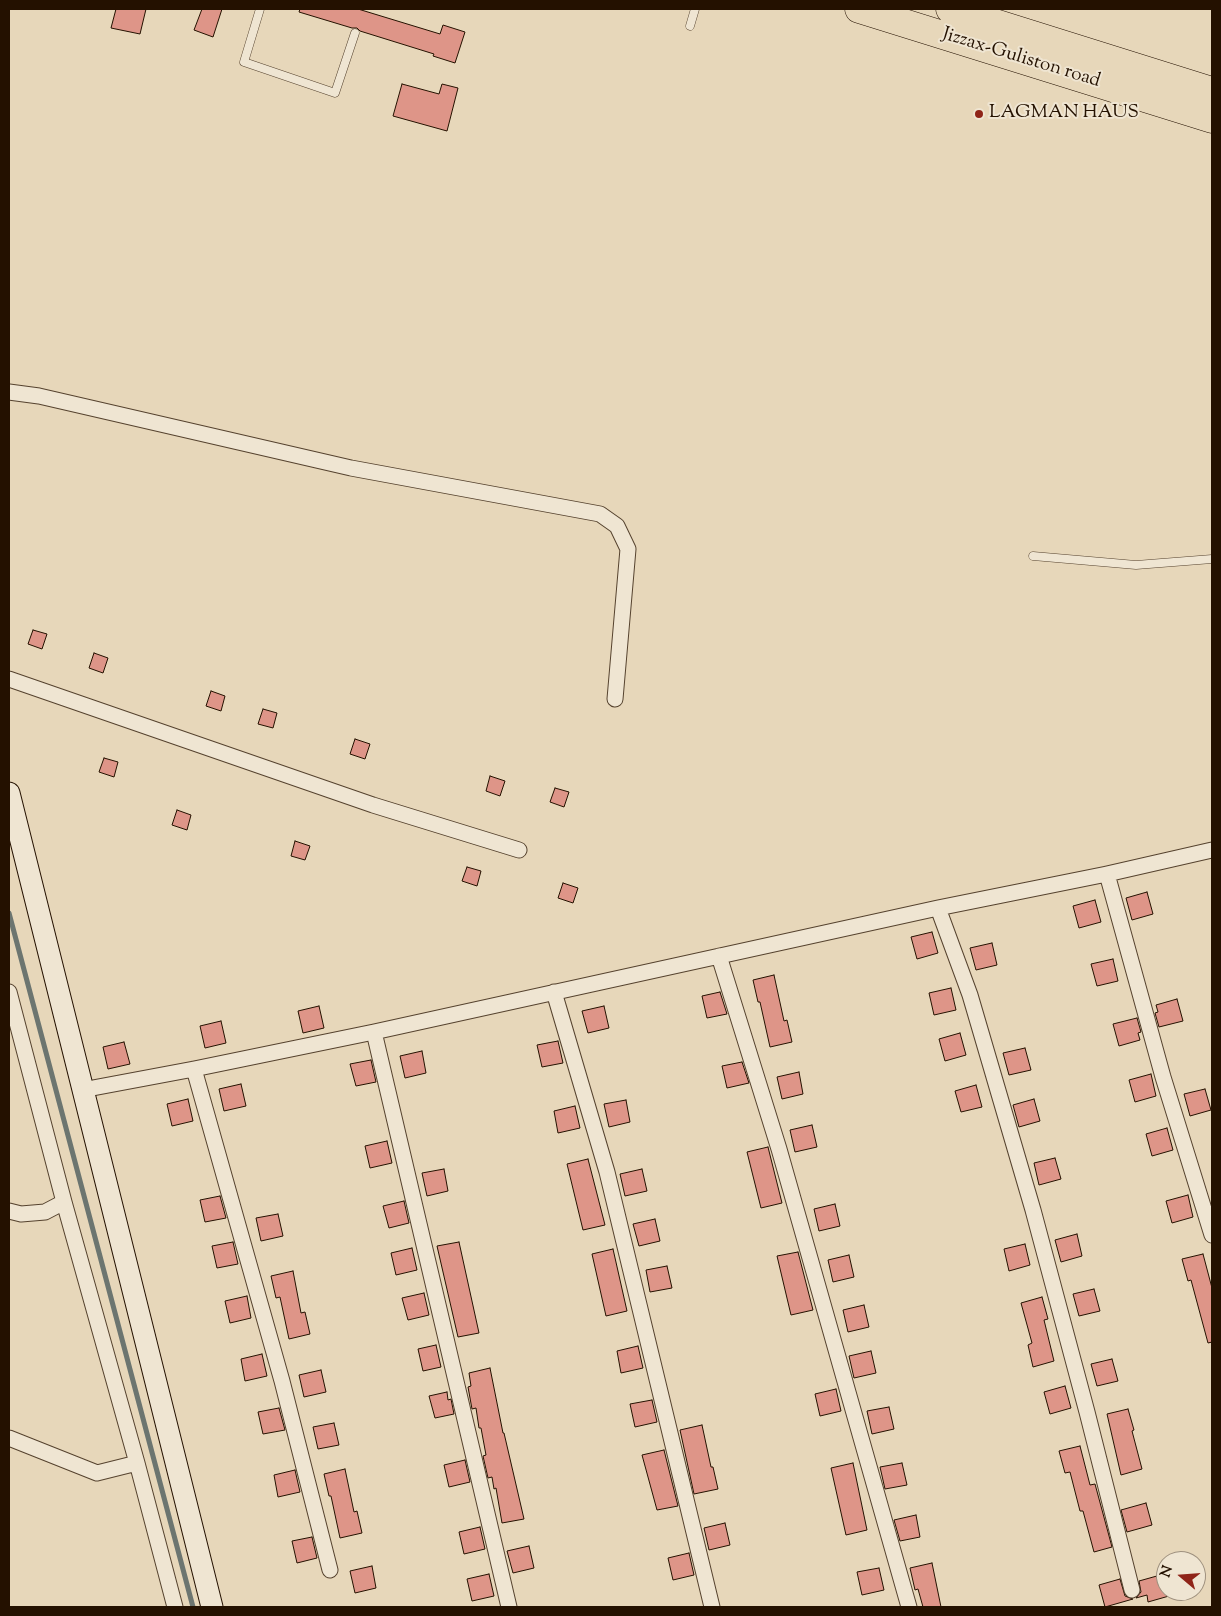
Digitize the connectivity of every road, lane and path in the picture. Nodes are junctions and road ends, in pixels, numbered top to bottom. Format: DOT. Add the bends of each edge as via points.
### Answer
graph roads {
  1 [pos="260,9"];
  2 [pos="695,9"];
  3 [pos="859,9"];
  4 [pos="950,9"];
  5 [pos="690,26"];
  6 [pos="355,33"];
  7 [pos="1212,91"];
  8 [pos="1212,119"];
  9 [pos="9,392"];
  10 [pos="1033,556"];
  11 [pos="1212,559"];
  12 [pos="9,679"];
  13 [pos="615,699"];
  14 [pos="9,793"];
  15 [pos="520,850"];
  16 [pos="1212,850"];
  17 [pos="1107,874"];
  18 [pos="938,908"];
  19 [pos="719,956"];
  20 [pos="9,992"];
  21 [pos="554,992"];
  22 [pos="374,1032"];
  23 [pos="194,1069"];
  24 [pos="82,1090"];
  25 [pos="64,1202"];
  26 [pos="9,1211"];
  27 [pos="1212,1235"];
  28 [pos="9,1438"];
  29 [pos="137,1463"];
  30 [pos="330,1570"];
  31 [pos="1132,1590"];
  32 [pos="175,1607"];
  33 [pos="212,1607"];
  34 [pos="509,1607"];
  35 [pos="712,1607"];
  36 [pos="909,1607"];
  1 -- 6 [label="lane" via="244,62 335,93"];
  2 -- 5 [label="lane"];
  3 -- 8 [label="highway, Jizzax-Guliston road"];
  4 -- 7 [label="highway, Jizzax-Guliston road"];
  9 -- 13 [label="street" via="39,396 352,468 600,514 617,526 628,549"];
  10 -- 11 [label="lane" via="1136,565"];
  12 -- 15 [label="street" via="373,805"];
  14 -- 24 [label="street"];
  16 -- 17 [label="street"];
  17 -- 18 [label="street"];
  17 -- 27 [label="street" via="1163,1077"];
  18 -- 19 [label="street"];
  18 -- 31 [label="street" via="970,995 1033,1210"];
  19 -- 21 [label="street"];
  19 -- 36 [label="street" via="779,1149"];
  20 -- 25 [label="street"];
  21 -- 22 [label="street"];
  21 -- 35 [label="street" via="607,1172"];
  22 -- 23 [label="street"];
  22 -- 34 [label="street"];
  23 -- 24 [label="street"];
  23 -- 30 [label="street" via="282,1380"];
  24 -- 33 [label="street"];
  25 -- 26 [label="street" via="45,1212 21,1214"];
  25 -- 29 [label="street"];
  28 -- 29 [label="street" via="97,1473"];
  29 -- 32 [label="street"];
}
